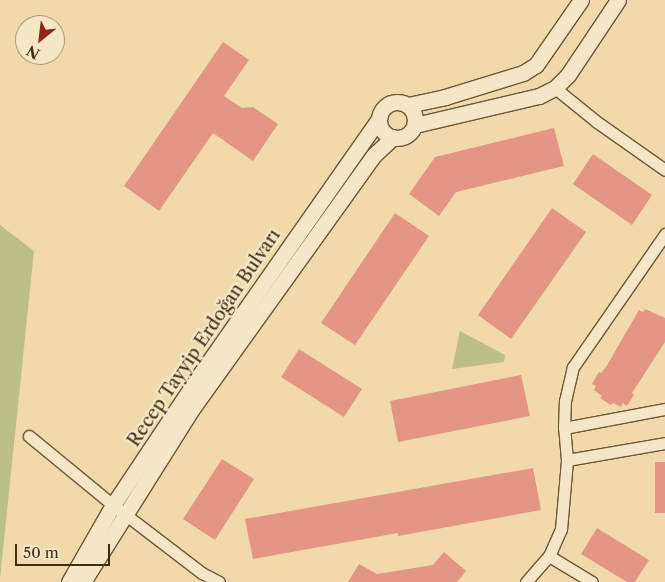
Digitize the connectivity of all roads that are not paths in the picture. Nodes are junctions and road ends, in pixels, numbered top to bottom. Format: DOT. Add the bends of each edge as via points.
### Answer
graph roads {
  1 [pos="582,0"];
  2 [pos="618,0"];
  3 [pos="555,88"];
  4 [pos="408,105"];
  5 [pos="378,120"];
  6 [pos="415,126"];
  7 [pos="394,138"];
  8 [pos="665,170"];
  9 [pos="665,234"];
  10 [pos="665,409"];
  11 [pos="564,428"];
  12 [pos="29,436"];
  13 [pos="665,443"];
  14 [pos="567,460"];
  15 [pos="119,509"];
  16 [pos="549,556"];
  17 [pos="69,582"];
  18 [pos="83,582"];
  19 [pos="219,582"];
  20 [pos="526,582"];
  21 [pos="592,582"];
  1 -- 4 [label="street" via="536,65 522,73"];
  2 -- 3 [label="street" via="568,75"];
  3 -- 6 [label="street" via="540,96"];
  3 -- 8 [label="street"];
  4 -- 5 [label="street" via="395,101 388,103"];
  4 -- 6 [label="street" via="416,118"];
  5 -- 7 [label="street" via="384,133"];
  5 -- 15 [label="street, Recep Tayyip Erdoğan Bulvarı" via="201,373"];
  6 -- 7 [label="street" via="405,137"];
  7 -- 15 [label="street, Recep Tayyip Erdoğan Bulvarı" via="374,155"];
  9 -- 11 [label="street" via="573,367 565,401"];
  10 -- 11 [label="street"];
  11 -- 14 [label="street"];
  12 -- 15 [label="street"];
  13 -- 14 [label="street"];
  14 -- 16 [label="street" via="561,529"];
  15 -- 17 [label="street, Recep Tayyip Erdoğan Bulvarı"];
  15 -- 18 [label="street, Recep Tayyip Erdoğan Bulvarı"];
  15 -- 19 [label="street" via="202,573"];
  16 -- 20 [label="street"];
  16 -- 21 [label="street"];
}
